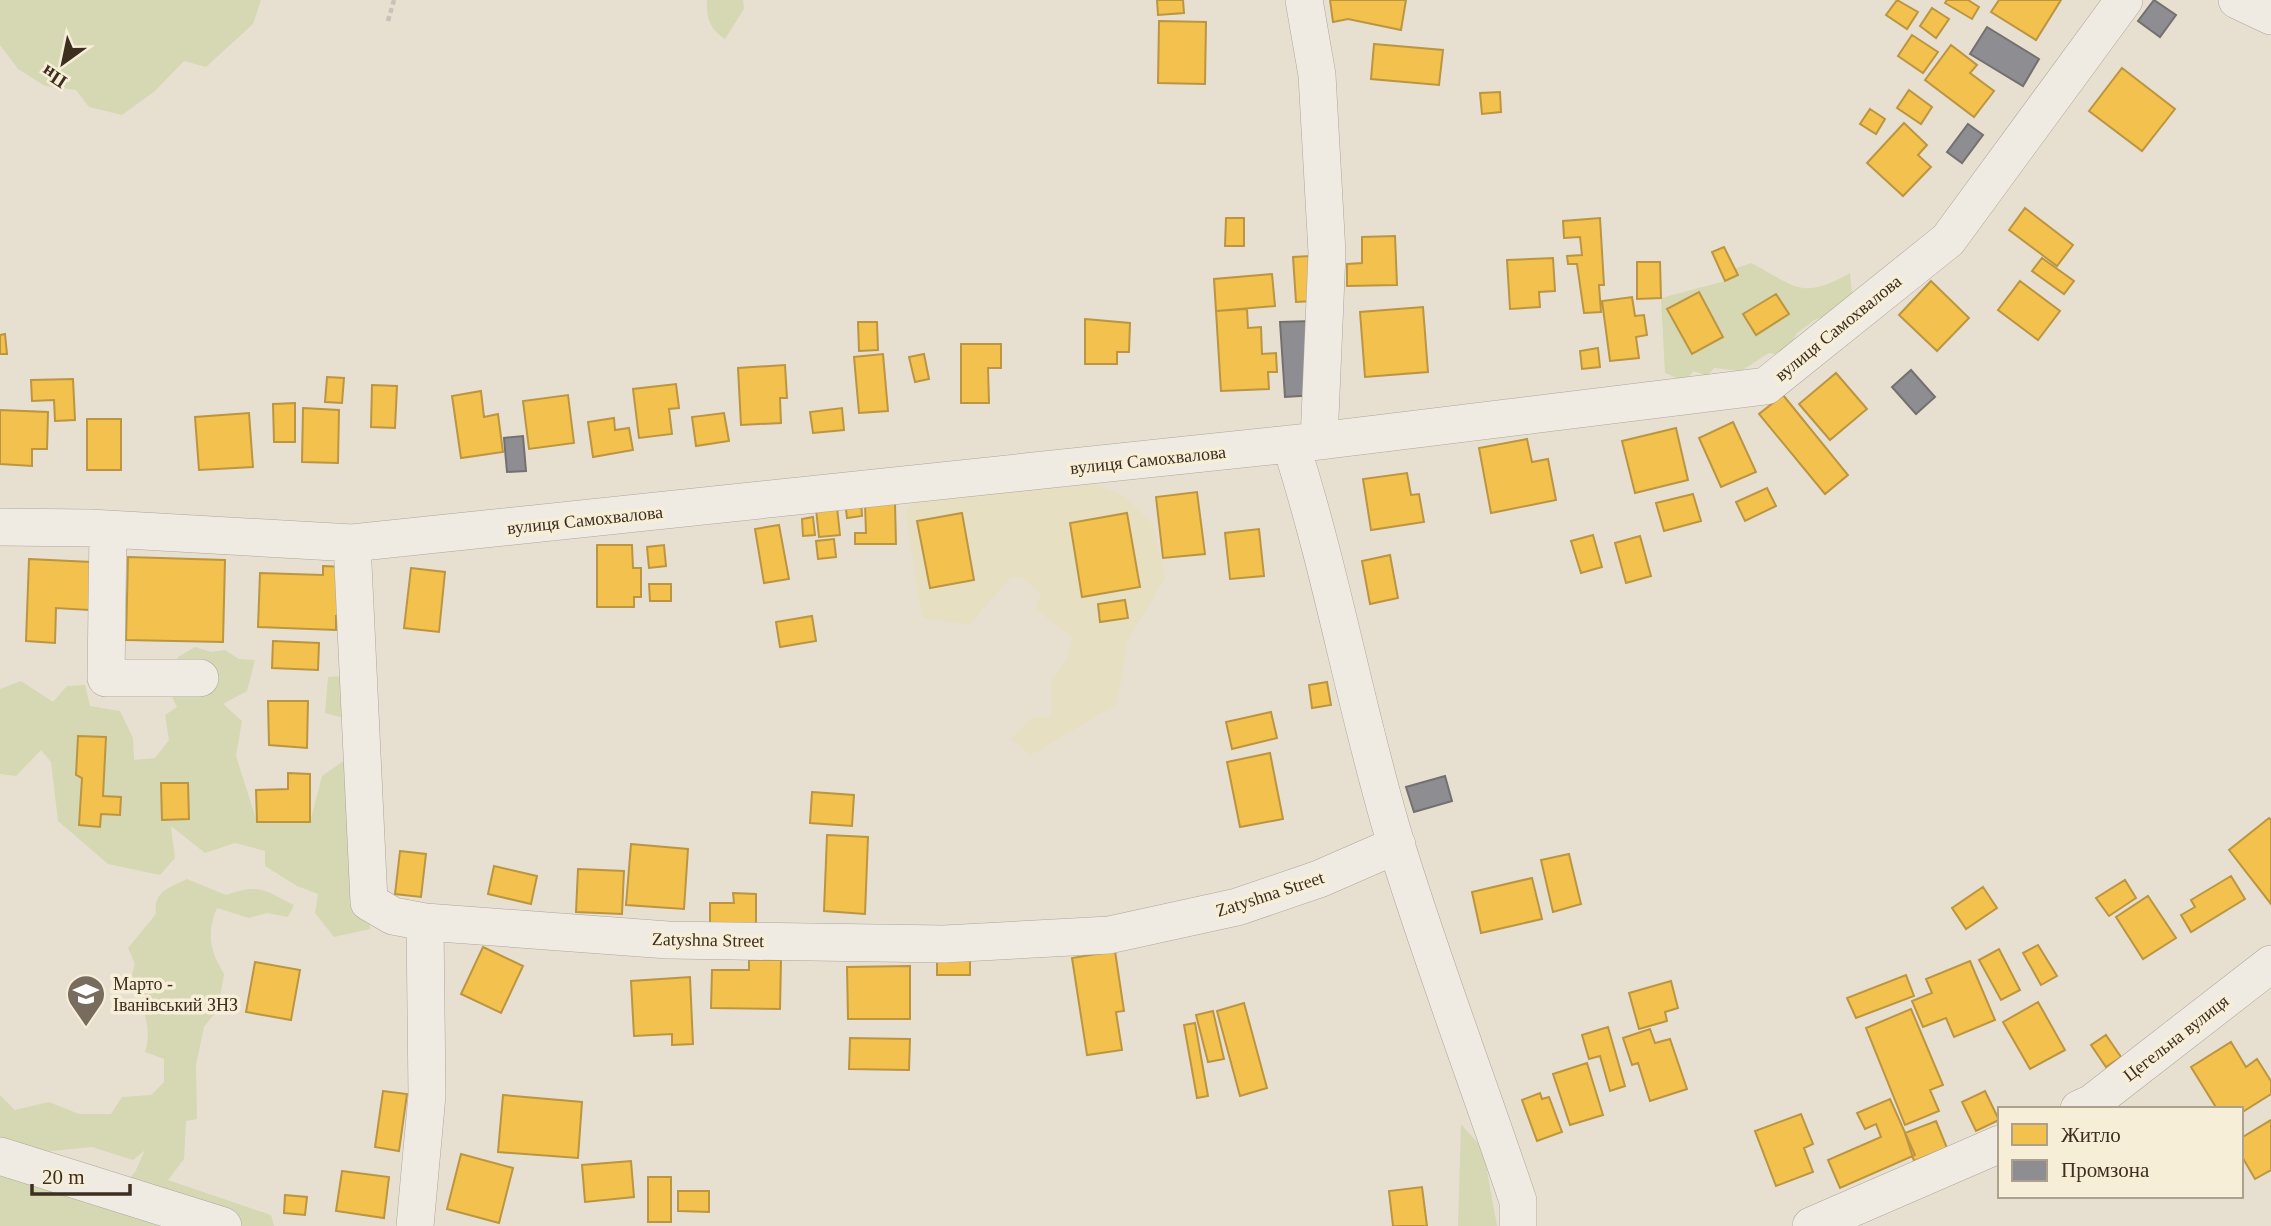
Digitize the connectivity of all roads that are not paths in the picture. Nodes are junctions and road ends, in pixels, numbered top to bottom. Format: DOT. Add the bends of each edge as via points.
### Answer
graph roads {
  1 [pos="1304,0"];
  2 [pos="2124,0"];
  3 [pos="2236,0"];
  4 [pos="2271,16"];
  5 [pos="1305,443"];
  6 [pos="0,527"];
  7 [pos="108,529"];
  8 [pos="352,543"];
  9 [pos="200,678"];
  10 [pos="1397,845"];
  11 [pos="425,922"];
  12 [pos="2271,964"];
  13 [pos="2084,1107"];
  14 [pos="1998,1145"];
  15 [pos="0,1156"];
  16 [pos="223,1226"];
  17 [pos="415,1226"];
  18 [pos="1518,1226"];
  19 [pos="1811,1226"];
  1 -- 5 [label="street" via="1317,75 1327,253"];
  2 -- 5 [label="street, вулиця Самохвалова" via="1948,240 1766,386"];
  3 -- 4 [label="street"];
  5 -- 8 [label="street, вулиця Самохвалова"];
  5 -- 10 [label="street" via="1311,506 1350,676"];
  6 -- 7 [label="street, вулиця Самохвалова"];
  7 -- 8 [label="street, вулиця Самохвалова"];
  7 -- 9 [label="street" via="106,678"];
  8 -- 11 [label="street, Zatyshna Street" via="369,902 393,916"];
  10 -- 11 [label="street, Zatyshna Street" via="1319,879 1237,907 1109,935 944,944 668,940"];
  10 -- 18 [label="street" via="1518,1201"];
  11 -- 17 [label="street" via="427,1094"];
  12 -- 13 [label="street, Цегельна вулиця"];
  14 -- 19 [label="street"];
  15 -- 16 [label="street"];
}
